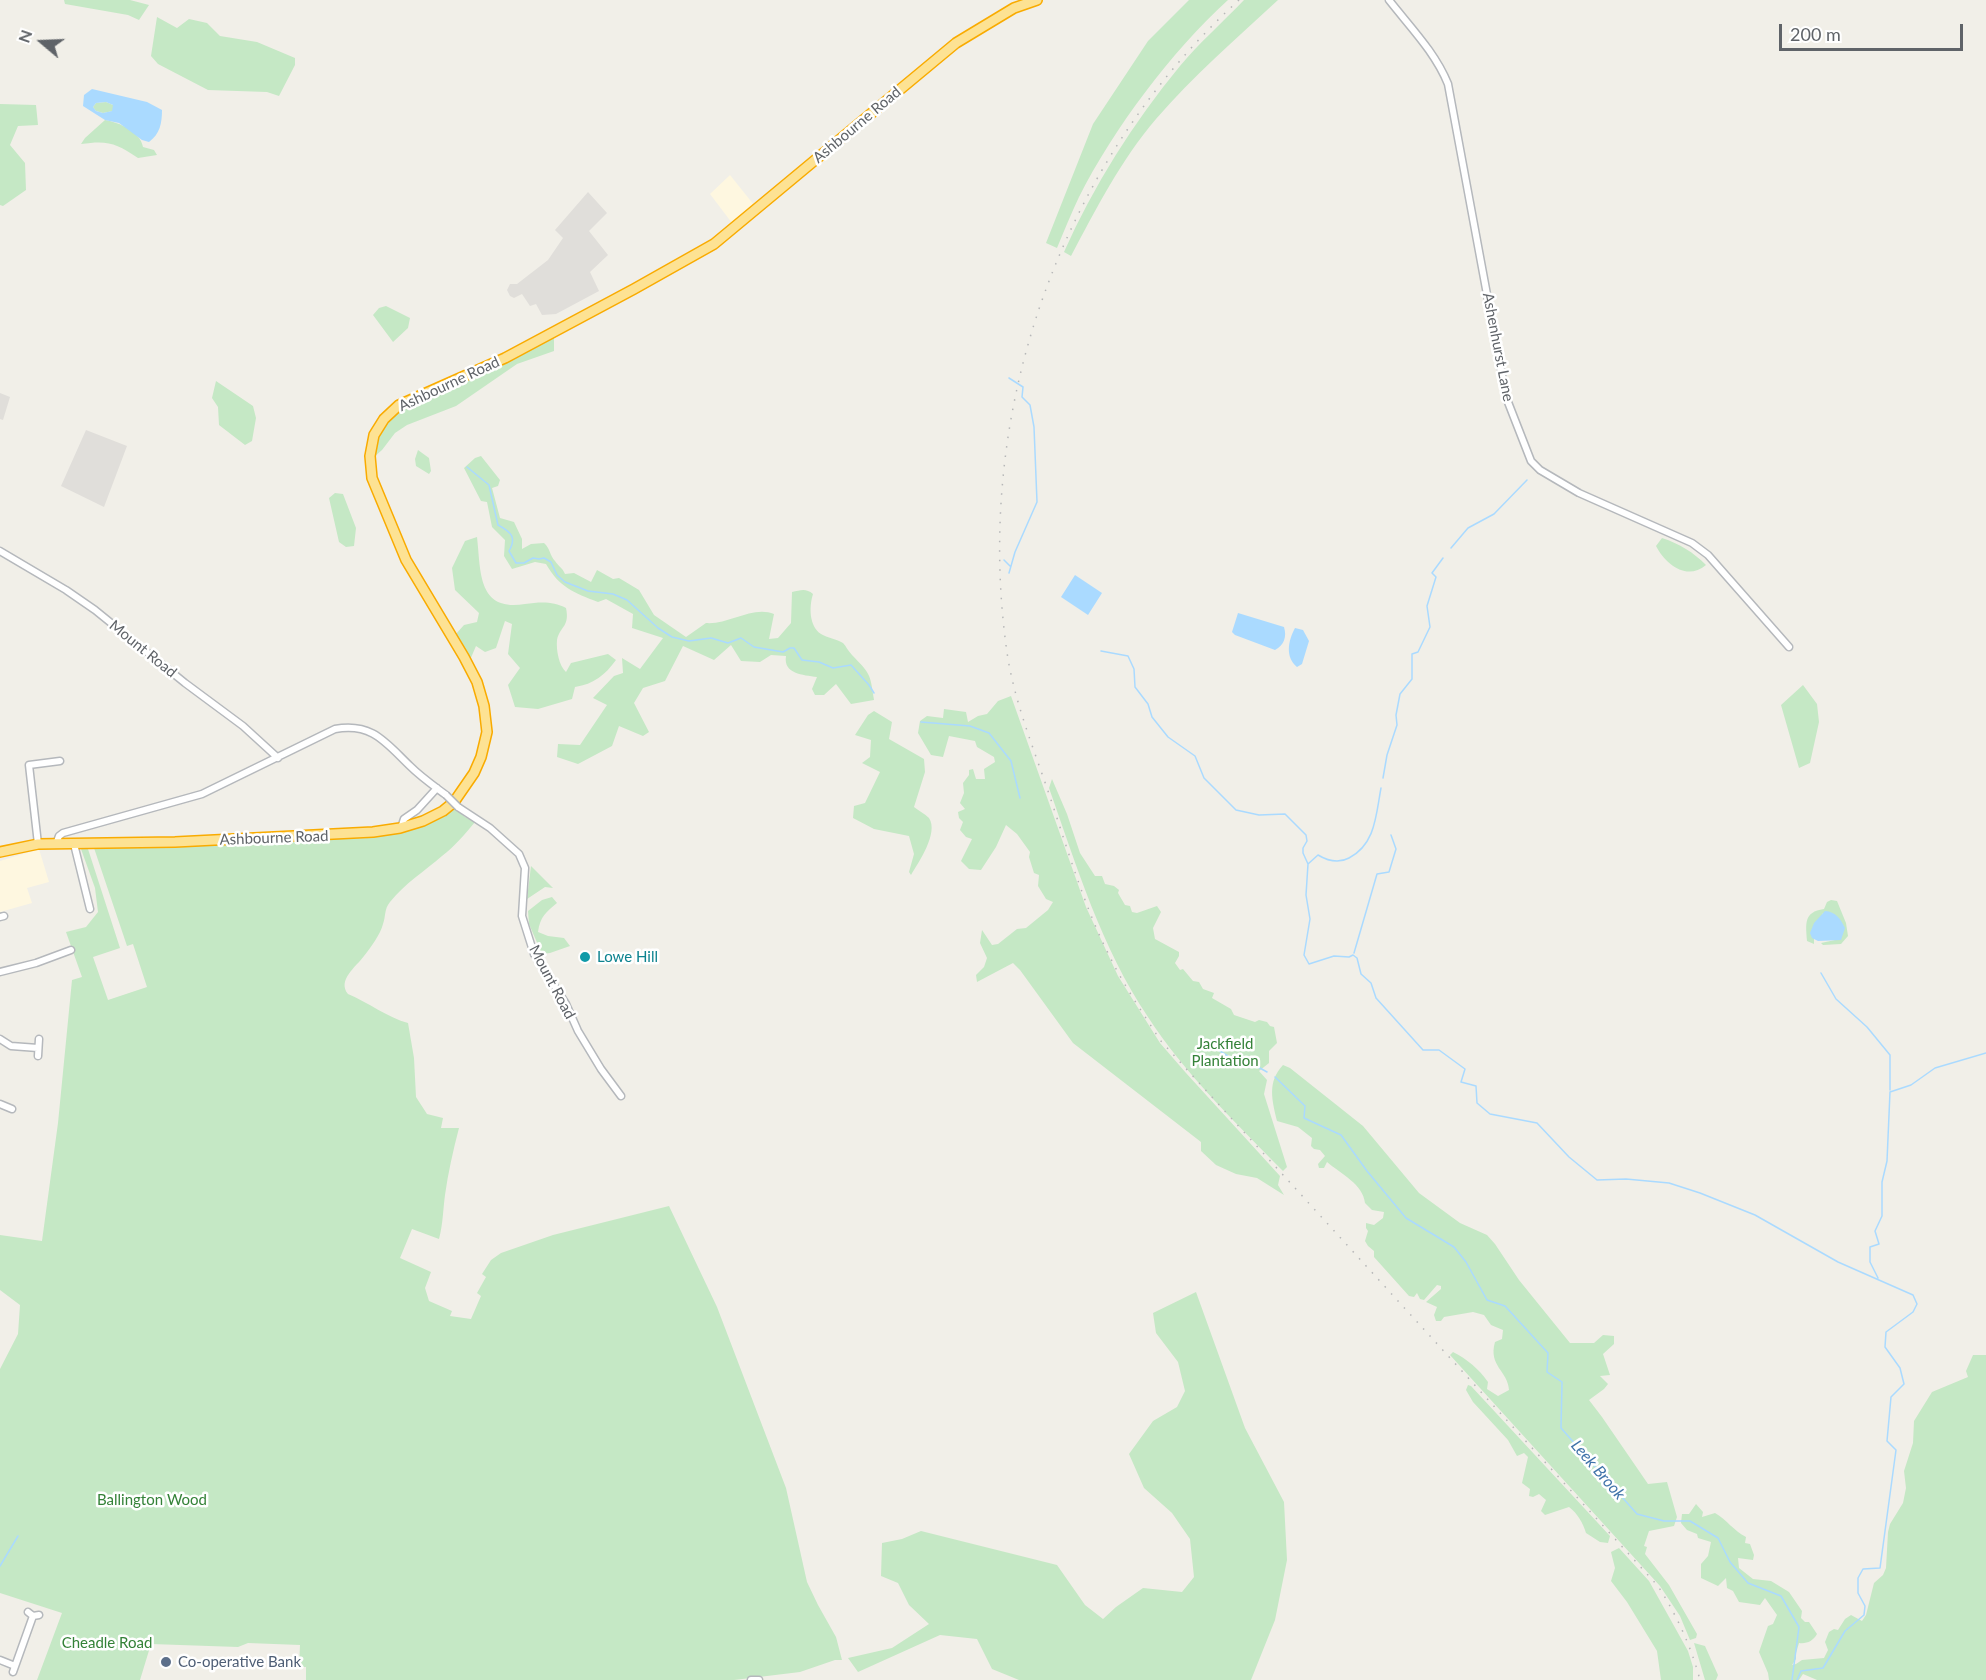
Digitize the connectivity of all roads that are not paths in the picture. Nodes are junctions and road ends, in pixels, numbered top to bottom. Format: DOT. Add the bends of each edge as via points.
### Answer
graph roads {
  1 [pos="1037,0"];
  2 [pos="1389,0"];
  3 [pos="0,551"];
  4 [pos="1789,647"];
  5 [pos="278,758"];
  6 [pos="60,761"];
  7 [pos="437,788"];
  8 [pos="402,824"];
  9 [pos="38,844"];
  10 [pos="56,844"];
  11 [pos="74,844"];
  12 [pos="0,852"];
  13 [pos="90,909"];
  14 [pos="71,951"];
  15 [pos="0,972"];
  16 [pos="39,1039"];
  17 [pos="0,1040"];
  18 [pos="38,1048"];
  19 [pos="38,1056"];
  20 [pos="621,1096"];
  21 [pos="8,1099"];
  22 [pos="2,1105"];
  23 [pos="12,1109"];
  24 [pos="33,1614"];
  25 [pos="0,1660"];
  26 [pos="751,1680"];
  27 [pos="759,1680"];
  1 -- 8 [label="highway, Ashbourne Road" via="1014,8 956,43 714,244 505,358 399,405 384,419 371,445 372,478 405,560 477,682 487,732 481,757 460,795 433,817"];
  2 -- 4 [label="street, Ashenhurst Lane" via="1428,48 1448,84 1506,398 1531,461 1579,493 1692,543 1708,555"];
  3 -- 5 [label="street, Mount Road" via="94,610"];
  5 -- 7 [label="street, Mount Road" via="335,729 359,730 385,740"];
  5 -- 10 [label="street, Mount Road" via="202,794 63,833"];
  6 -- 9 [label="street" via="28,765"];
  7 -- 8 [label="street"];
  7 -- 20 [label="street, Mount Road, bridge" via="519,854 525,868 522,916 534,954 601,1070"];
  8 -- 11 [label="highway, Ashbourne Road" via="360,834"];
  9 -- 10 [label="highway, Ashbourne Road"];
  9 -- 12 [label="highway, Ashbourne Road"];
  10 -- 11 [label="highway, Ashbourne Road"];
  11 -- 13 [label="street"];
  14 -- 15 [label="street"];
  16 -- 18 [label="street"];
  17 -- 18 [label="street" via="11,1046"];
  18 -- 19 [label="street"];
  21 -- 22 [label="street"];
  22 -- 23 [label="street"];
  24 -- 25 [label="street" via="14,1669"];
  26 -- 27 [label="street"];
}
